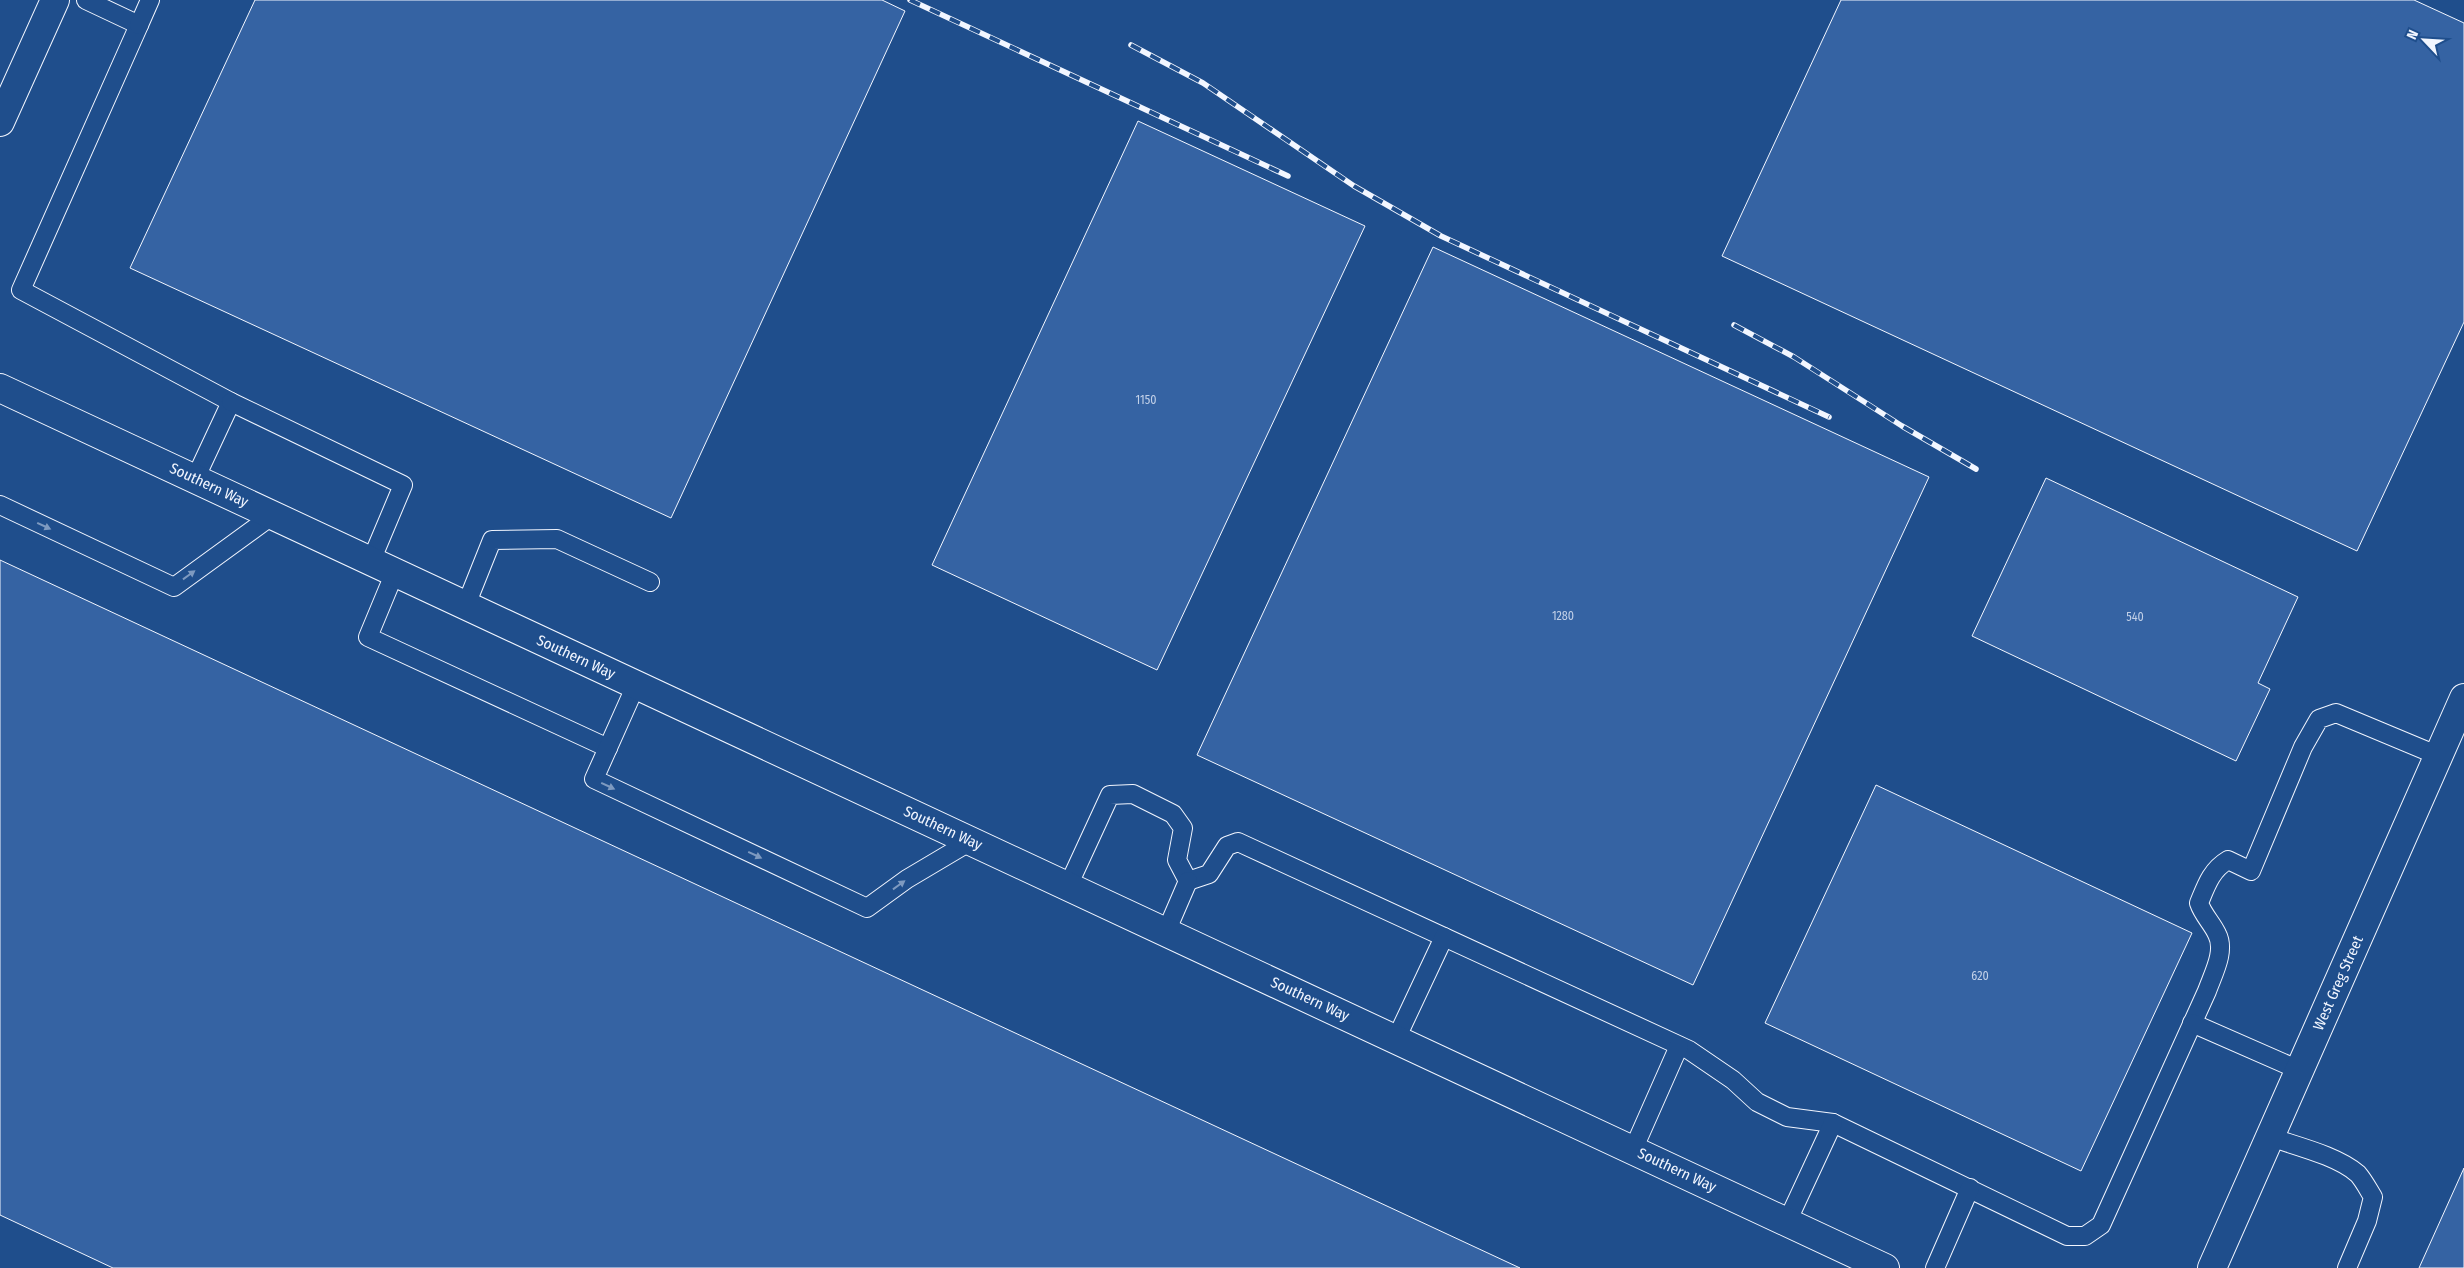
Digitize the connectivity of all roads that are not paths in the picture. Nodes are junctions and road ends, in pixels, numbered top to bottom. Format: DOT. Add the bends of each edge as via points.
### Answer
graph roads {
  1 [pos="55,0"];
  2 [pos="86,0"];
  3 [pos="150,0"];
  4 [pos="139,25"];
  5 [pos="0,122"];
  6 [pos="0,388"];
  7 [pos="231,402"];
  8 [pos="195,478"];
  9 [pos="0,506"];
  10 [pos="273,515"];
  11 [pos="371,561"];
  12 [pos="395,572"];
  13 [pos="650,582"];
  14 [pos="466,605"];
  15 [pos="636,685"];
  16 [pos="2464,698"];
  17 [pos="608,748"];
  18 [pos="2439,756"];
  19 [pos="971,841"];
  20 [pos="1188,881"];
  21 [pos="1068,886"];
  22 [pos="1166,932"];
  23 [pos="1444,937"];
  24 [pos="2192,1023"];
  25 [pos="1396,1039"];
  26 [pos="1679,1046"];
  27 [pos="2299,1070"];
  28 [pos="1833,1123"];
  29 [pos="2270,1137"];
  30 [pos="1633,1150"];
  31 [pos="1970,1188"];
  32 [pos="1787,1222"];
  33 [pos="1844,1259"];
  34 [pos="1885,1268"];
  35 [pos="1936,1268"];
  36 [pos="2212,1268"];
  37 [pos="2347,1268"];
  1 -- 5 [label="street"];
  2 -- 4 [label="lane"];
  3 -- 4 [label="lane"];
  4 -- 7 [label="lane" via="21,290"];
  6 -- 8 [label="street, Southern Way"];
  7 -- 8 [label="lane"];
  7 -- 11 [label="lane" via="403,485"];
  8 -- 10 [label="street, Southern Way"];
  9 -- 10 [label="lane, one-way" via="174,587"];
  10 -- 11 [label="street, Southern Way"];
  11 -- 12 [label="street, Southern Way"];
  12 -- 14 [label="street, Southern Way"];
  12 -- 17 [label="lane" via="368,637"];
  13 -- 14 [label="lane" via="557,539 492,540"];
  14 -- 15 [label="street, Southern Way"];
  15 -- 17 [label="lane"];
  15 -- 19 [label="street, Southern Way"];
  16 -- 18 [label="street, West Greg Street"];
  17 -- 19 [label="lane, one-way" via="594,779 867,908 907,879"];
  18 -- 24 [label="lane" via="2336,713 2319,719 2303,747 2252,871 2228,860 2218,866 2208,880 2199,903 2219,936 2220,952"];
  18 -- 27 [label="street, West Greg Street"];
  19 -- 21 [label="street, Southern Way"];
  20 -- 21 [label="lane" via="1176,860 1183,828 1173,814 1133,794 1110,795"];
  20 -- 22 [label="lane"];
  20 -- 23 [label="lane" via="1209,874 1227,846 1238,842"];
  21 -- 22 [label="street, Southern Way"];
  22 -- 25 [label="street, Southern Way"];
  23 -- 25 [label="lane"];
  23 -- 26 [label="lane"];
  24 -- 27 [label="lane"];
  24 -- 31 [label="lane" via="2100,1225 2085,1236 2067,1236"];
  25 -- 30 [label="street, Southern Way"];
  26 -- 28 [label="lane" via="1733,1080 1757,1102 1787,1117"];
  26 -- 30 [label="lane"];
  27 -- 29 [label="street, West Greg Street"];
  28 -- 31 [label="lane"];
  28 -- 32 [label="lane"];
  29 -- 36 [label="street, West Greg Street"];
  29 -- 37 [label="lane" via="2341,1163 2366,1184 2373,1197 2367,1222"];
  30 -- 32 [label="street, Southern Way"];
  31 -- 35 [label="lane"];
  32 -- 33 [label="street, Southern Way"];
  33 -- 34 [label="street, Southern Way"];
}
